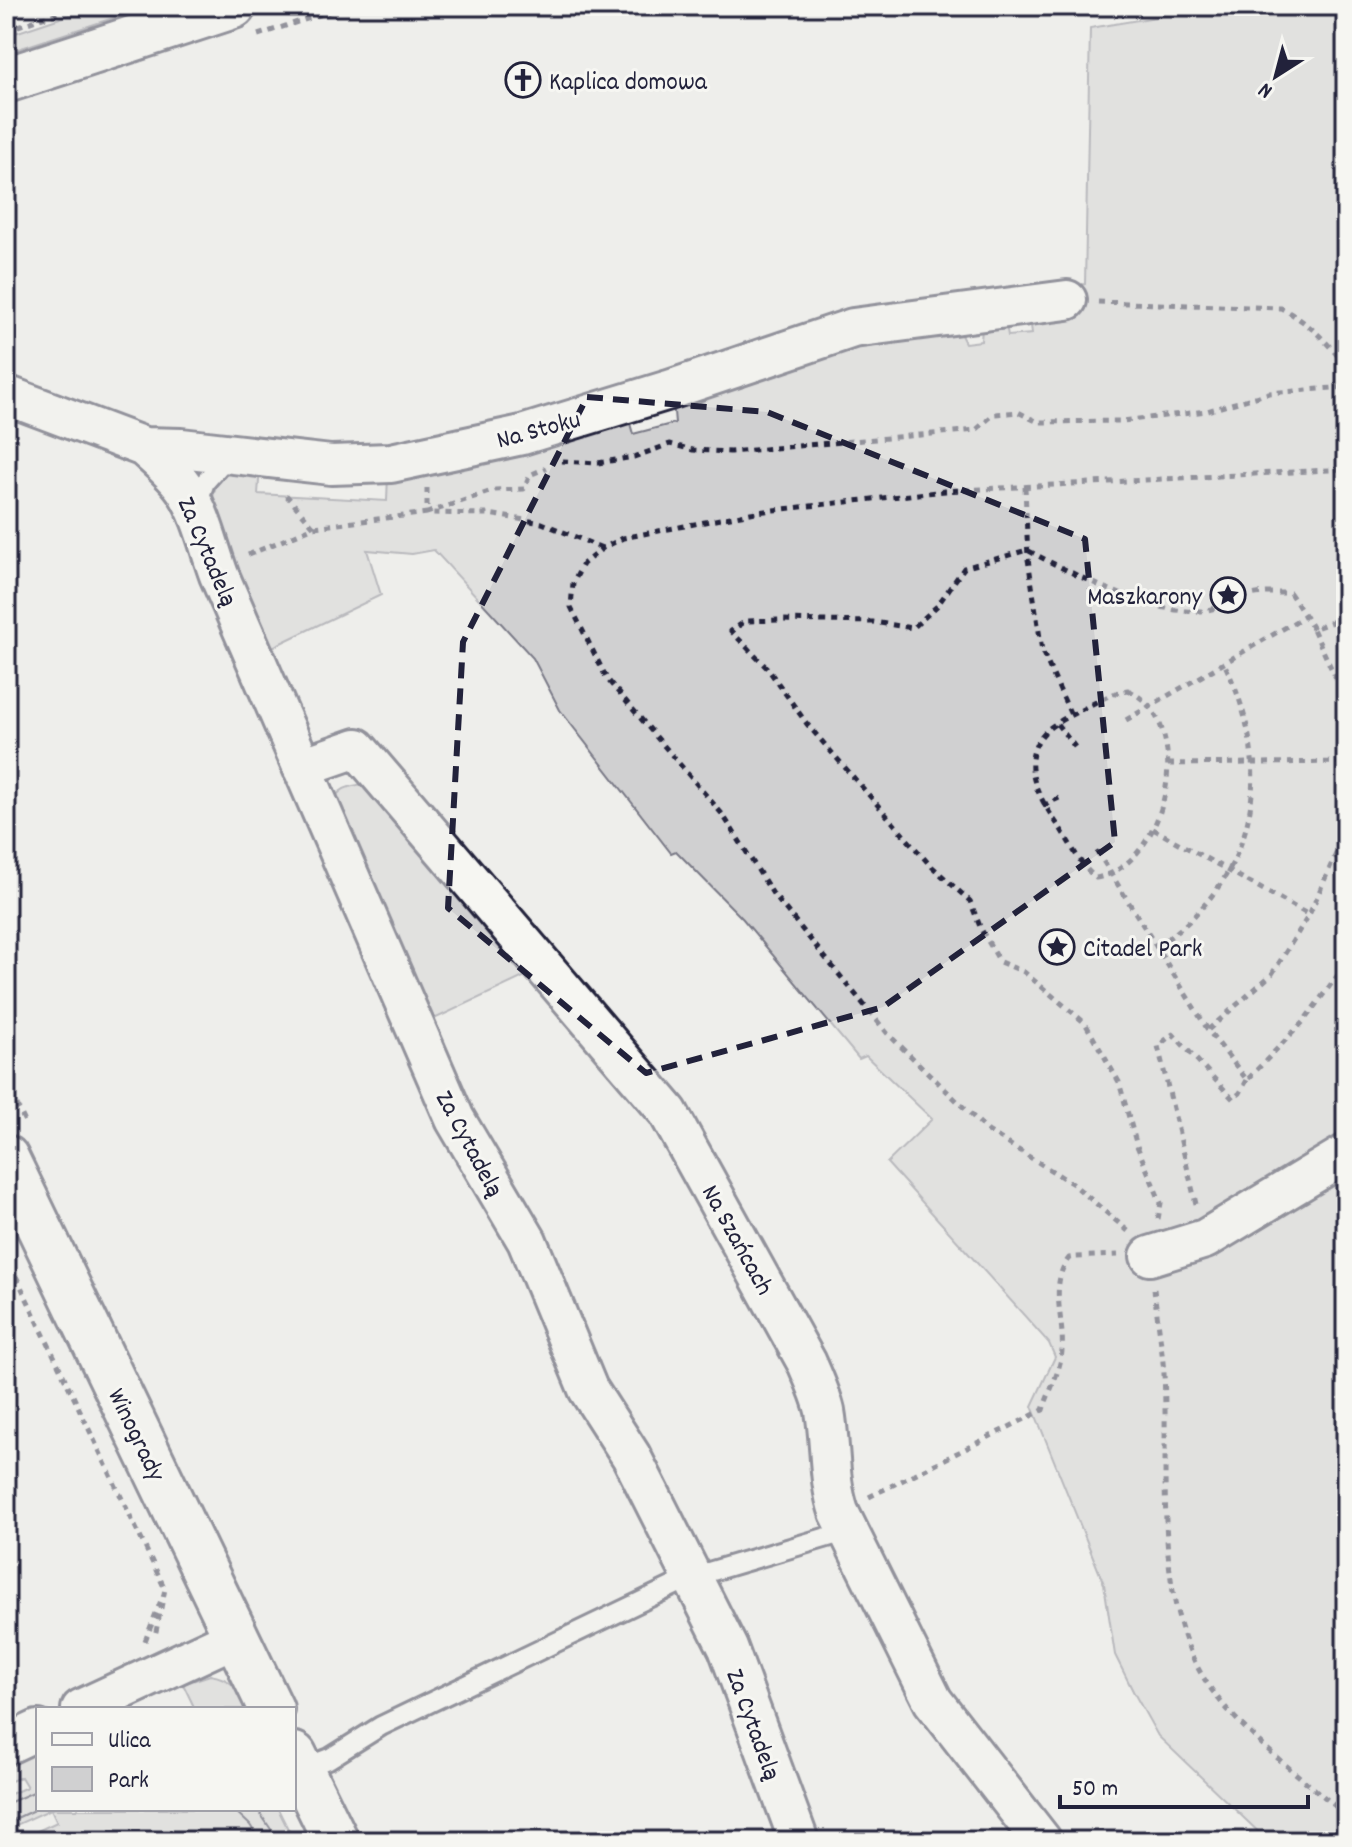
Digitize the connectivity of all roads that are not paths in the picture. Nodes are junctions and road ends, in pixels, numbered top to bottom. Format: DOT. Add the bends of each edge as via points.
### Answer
graph roads {
  1 [pos="233,6"];
  2 [pos="6,80"];
  3 [pos="1067,300"];
  4 [pos="6,395"];
  5 [pos="144,447"];
  6 [pos="231,453"];
  7 [pos="195,509"];
  8 [pos="302,767"];
  9 [pos="1346,1154"];
  10 [pos="6,1158"];
  11 [pos="1136,1255"];
  12 [pos="844,1522"];
  13 [pos="692,1577"];
  14 [pos="236,1637"];
  15 [pos="85,1707"];
  16 [pos="270,1707"];
  17 [pos="36,1731"];
  18 [pos="6,1745"];
  19 [pos="297,1762"];
  20 [pos="336,1841"];
  21 [pos="799,1841"];
  22 [pos="1042,1841"];
  1 -- 2 [label="street"];
  3 -- 6 [label="street, Na Stoku" via="853,328 522,435 391,463 331,465"];
  4 -- 5 [label="street, Na Stoku"];
  5 -- 6 [label="street, Na Stoku"];
  5 -- 7 [label="street, Za Cytadelą" via="170,471"];
  6 -- 7 [label="lane" via="205,482"];
  7 -- 8 [label="street, Za Cytadelą"];
  8 -- 12 [label="street, Na Szańcach" via="357,748 668,1112 820,1391 833,1495"];
  8 -- 13 [label="street, Za Cytadelą" via="455,1119 527,1241 588,1389 631,1456"];
  9 -- 11 [label="street" via="1205,1239"];
  10 -- 14 [label="street, Winogrady"];
  12 -- 13 [label="lane"];
  12 -- 22 [label="street, Na Szańcach" via="933,1701"];
  13 -- 19 [label="lane" via="381,1726 330,1758"];
  13 -- 21 [label="street, Za Cytadelą" via="728,1648"];
  14 -- 15 [label="street"];
  14 -- 16 [label="street, Winogrady"];
  17 -- 18 [label="street"];
  19 -- 20 [label="street"];
}
